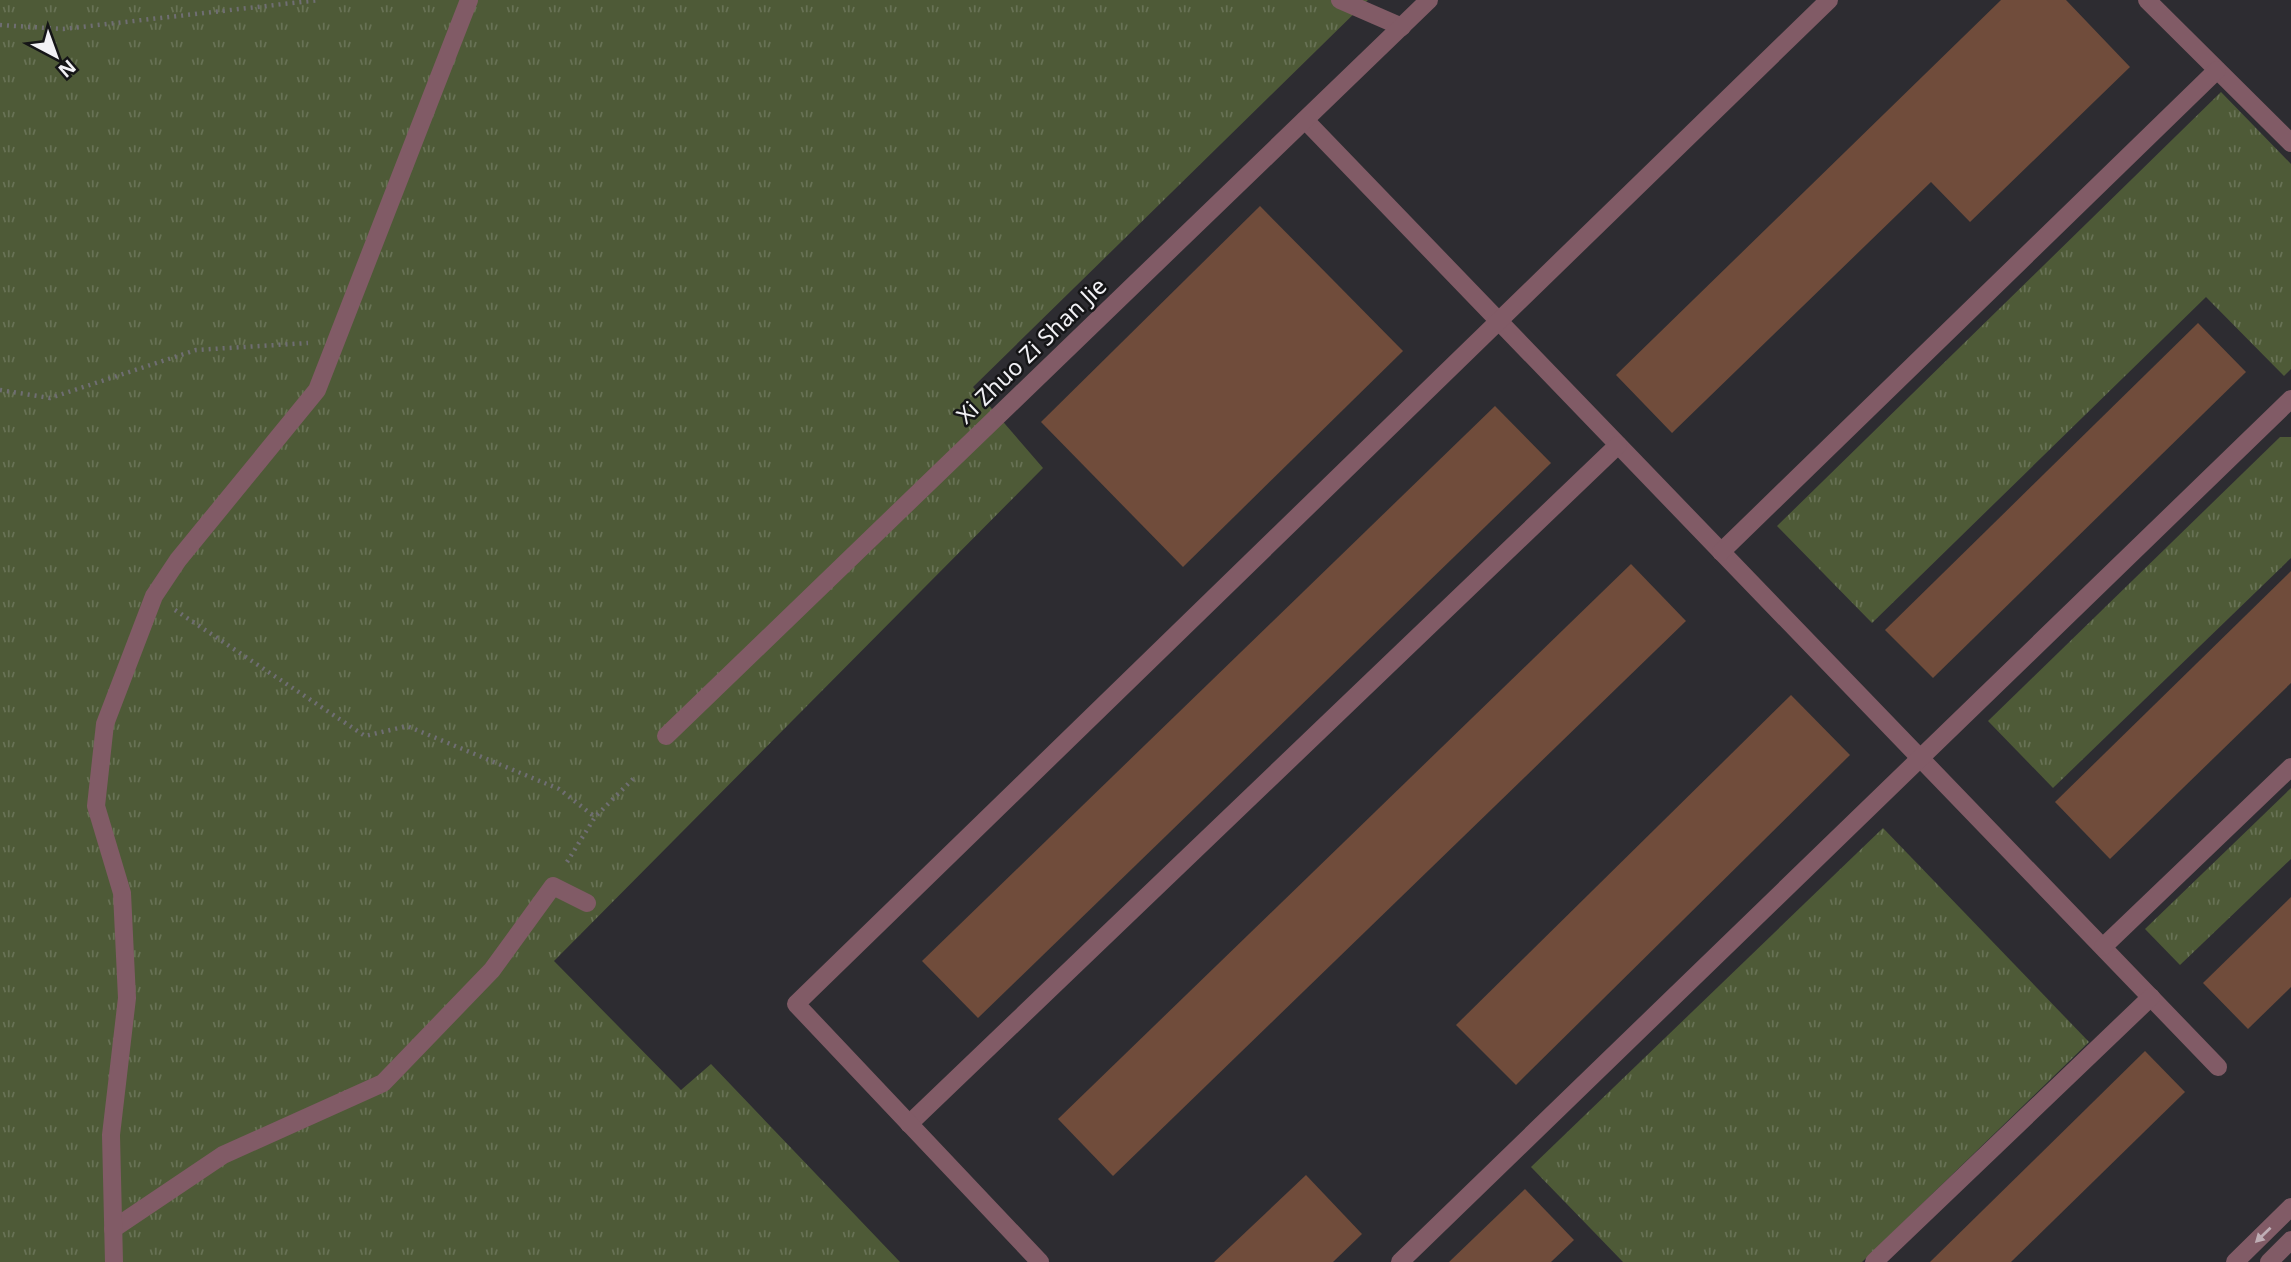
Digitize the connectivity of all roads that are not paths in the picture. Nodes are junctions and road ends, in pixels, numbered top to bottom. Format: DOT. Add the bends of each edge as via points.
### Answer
graph roads {
  1 [pos="468,0"];
  2 [pos="1340,0"];
  3 [pos="1429,0"];
  4 [pos="1829,0"];
  5 [pos="2147,0"];
  6 [pos="1402,27"];
  7 [pos="2217,70"];
  8 [pos="1305,120"];
  9 [pos="2291,143"];
  10 [pos="1499,321"];
  11 [pos="2291,399"];
  12 [pos="1618,444"];
  13 [pos="1721,552"];
  14 [pos="666,736"];
  15 [pos="1920,758"];
  16 [pos="2291,767"];
  17 [pos="587,903"];
  18 [pos="2103,947"];
  19 [pos="2151,997"];
  20 [pos="2218,1066"];
  21 [pos="909,1124"];
  22 [pos="2291,1207"];
  23 [pos="113,1229"];
  24 [pos="2291,1240"];
  25 [pos="114,1262"];
  26 [pos="1040,1262"];
  27 [pos="1401,1262"];
  28 [pos="1874,1262"];
  29 [pos="2235,1262"];
  30 [pos="2269,1262"];
  1 -- 23 [label="street" via="317,390 178,560 154,596 105,724 96,806 122,893 127,998 111,1135"];
  2 -- 6 [label="street"];
  3 -- 6 [label="street, Xi Zhuo Zi Shan Jie"];
  4 -- 10 [label="street"];
  5 -- 7 [label="street"];
  6 -- 8 [label="street, Xi Zhuo Zi Shan Jie"];
  7 -- 9 [label="street"];
  7 -- 13 [label="street"];
  8 -- 10 [label="street"];
  8 -- 14 [label="street, Xi Zhuo Zi Shan Jie"];
  10 -- 12 [label="street"];
  10 -- 21 [label="street" via="796,1004"];
  11 -- 15 [label="street"];
  12 -- 13 [label="street"];
  12 -- 21 [label="street"];
  13 -- 15 [label="street"];
  15 -- 18 [label="street"];
  15 -- 27 [label="street"];
  16 -- 18 [label="street"];
  17 -- 23 [label="street" via="553,886 492,970 383,1083 223,1155"];
  18 -- 19 [label="street"];
  19 -- 20 [label="street"];
  19 -- 28 [label="street"];
  21 -- 26 [label="street"];
  22 -- 29 [label="street, one-way"];
  23 -- 25 [label="street"];
  24 -- 30 [label="street"];
}
